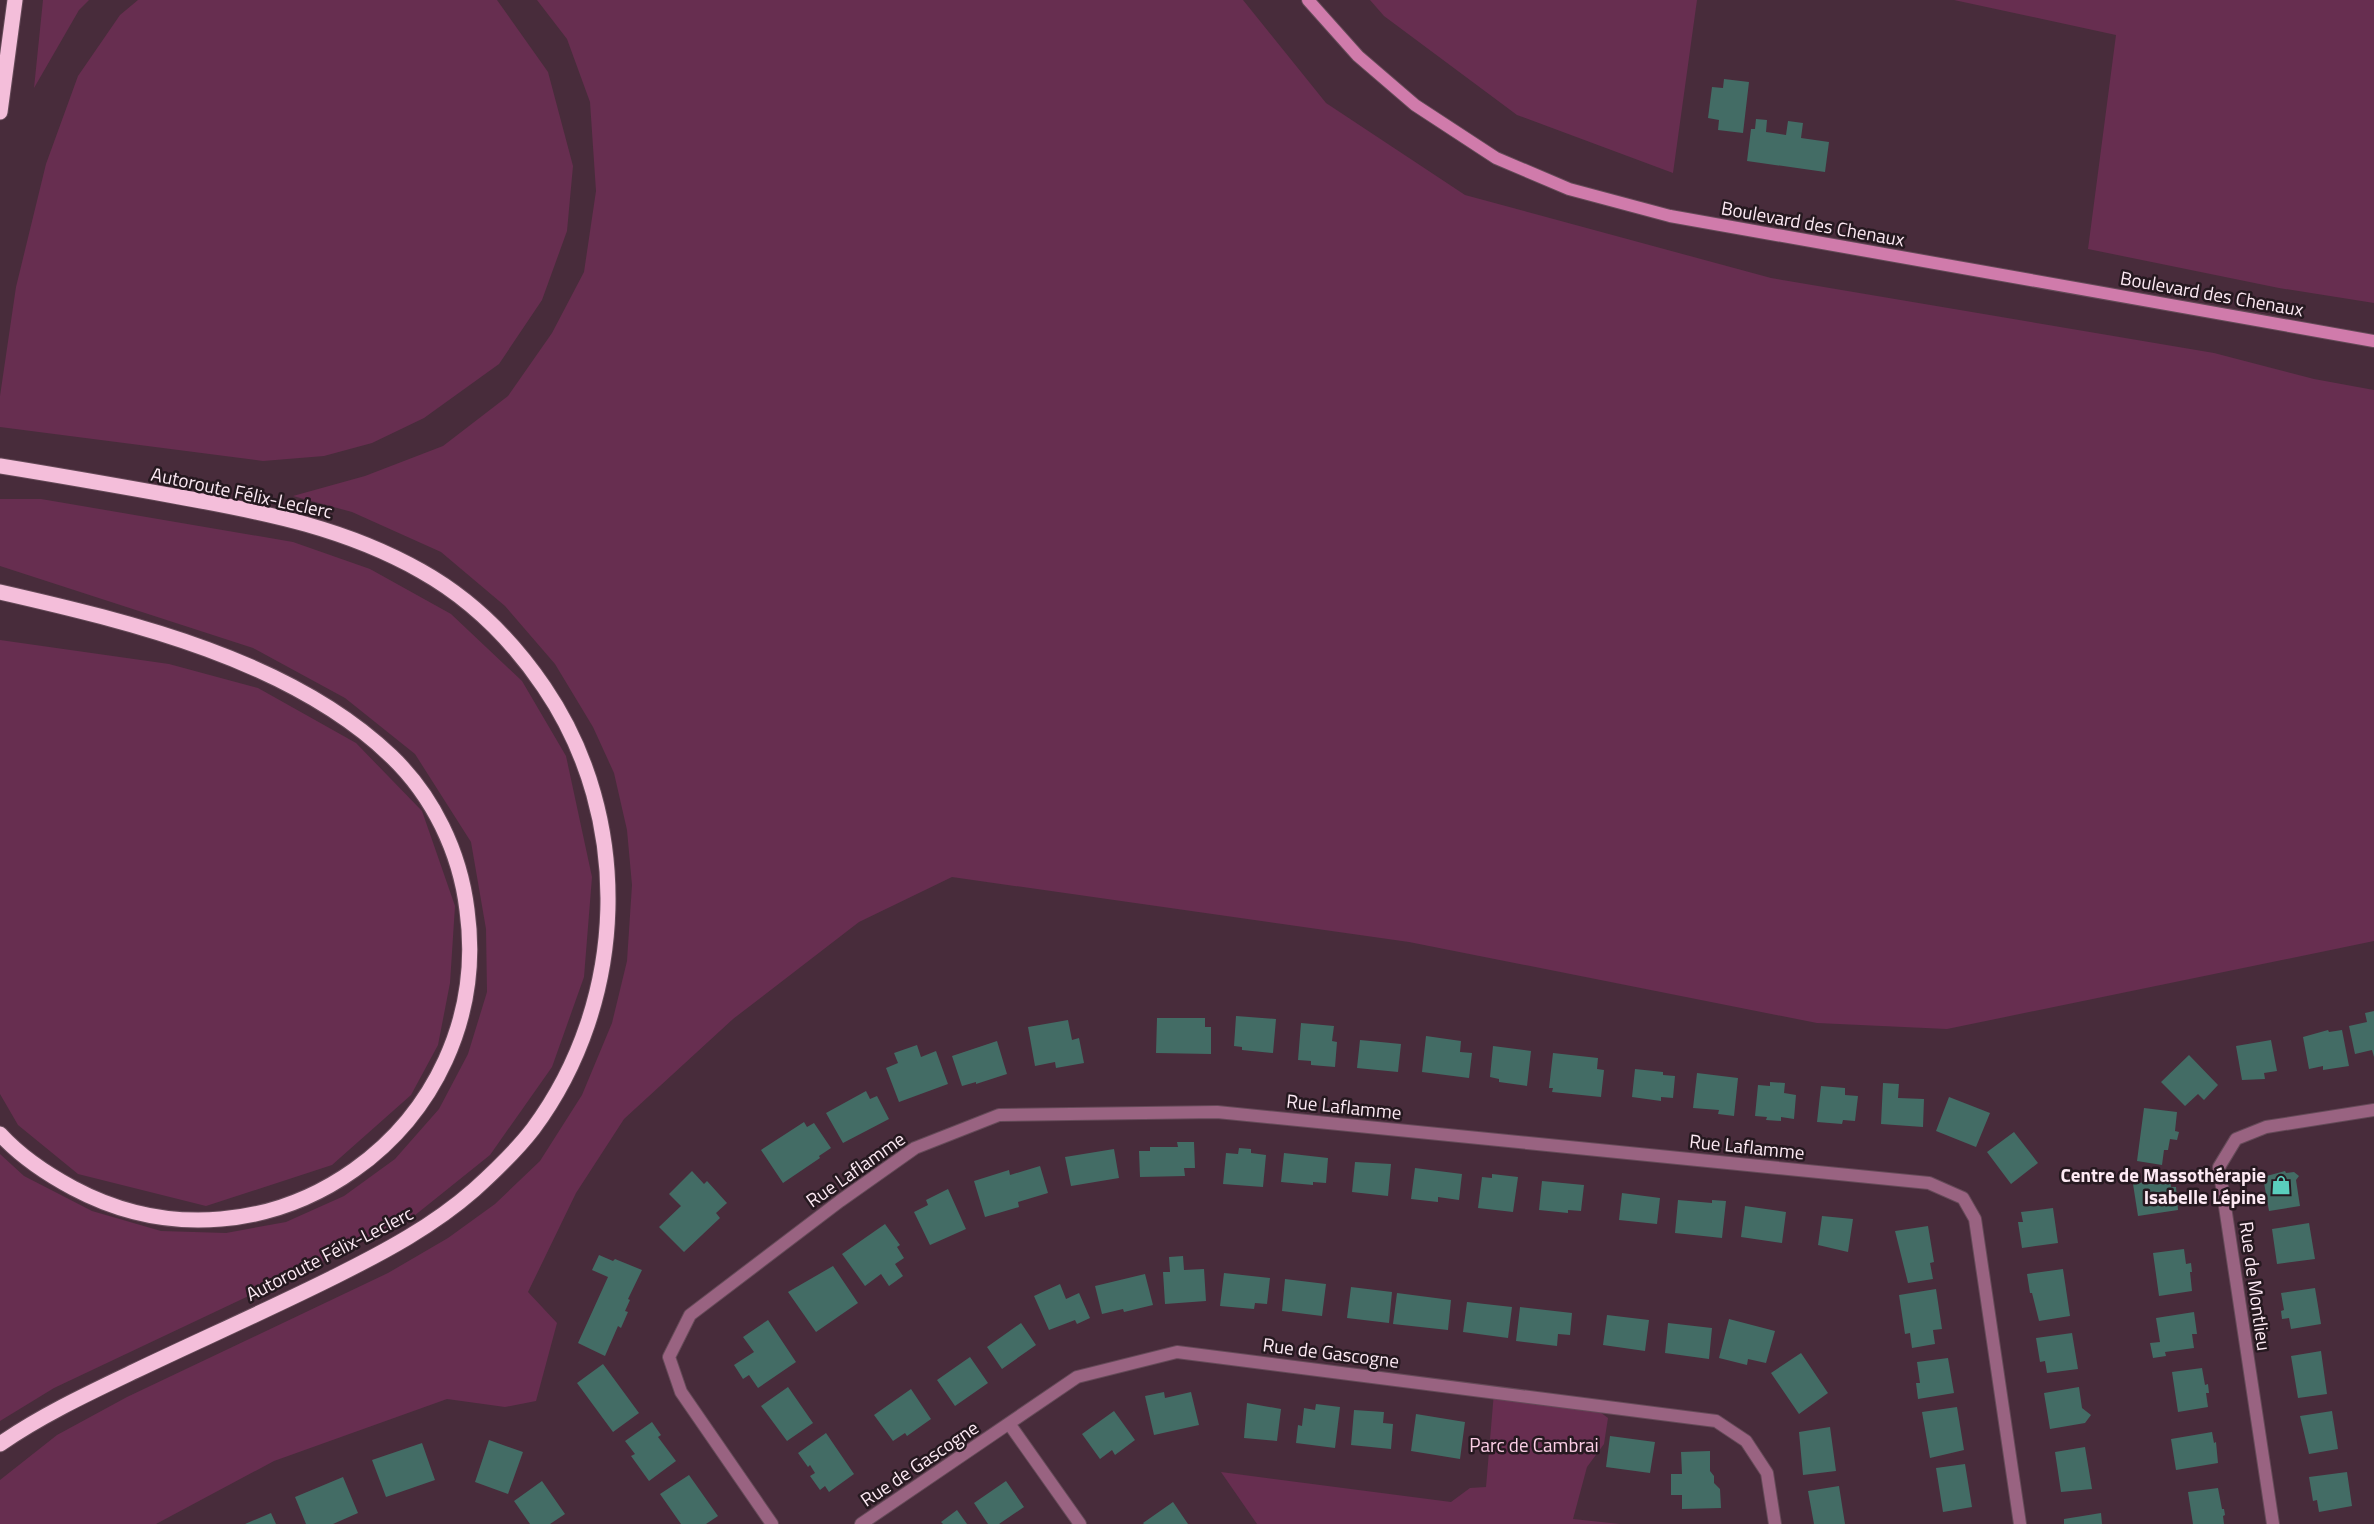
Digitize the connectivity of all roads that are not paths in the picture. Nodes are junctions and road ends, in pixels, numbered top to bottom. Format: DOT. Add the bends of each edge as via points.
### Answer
graph roads {
  1 [pos="16,0"];
  2 [pos="1308,0"];
  3 [pos="0,112"];
  4 [pos="2374,341"];
  5 [pos="6,467"];
  6 [pos="0,592"];
  7 [pos="2374,1110"];
  8 [pos="0,1134"];
  9 [pos="1010,1424"];
  10 [pos="0,1444"];
  11 [pos="772,1524"];
  12 [pos="861,1524"];
  13 [pos="1080,1524"];
  14 [pos="1775,1524"];
  15 [pos="2020,1524"];
  16 [pos="2273,1524"];
  1 -- 3 [label="highway"];
  2 -- 4 [label="main road, Boulevard des Chenaux" via="1358,56 1415,105 1496,158 1569,189 1670,216"];
  5 -- 10 [label="highway, Autoroute Félix-Leclerc" via="245,509 309,524 371,546 450,589 516,649 566,723 582,757 598,806 608,864 609,897 608,928 598,988 573,1059 532,1130 470,1193 421,1229 374,1257 77,1399"];
  6 -- 8 [label="highway" via="122,623 216,653 300,692 357,728 403,768 438,819 462,881 470,941 468,984 459,1024 444,1064 424,1100 391,1140 361,1166 297,1202 263,1212 216,1219 171,1219 134,1213 93,1199 47,1173 22,1156"];
  7 -- 16 [label="street, Rue de Montlieu" via="2266,1127 2236,1139 2220,1167"];
  9 -- 12 [label="street, Rue de Gascogne"];
  9 -- 13 [label="street"];
  9 -- 14 [label="street, Rue de Gascogne" via="1077,1377 1177,1352 1716,1421 1746,1441 1767,1473"];
  11 -- 15 [label="street, Rue Laflamme" via="681,1392 669,1357 690,1315 915,1148 999,1115 1217,1112 1929,1183 1963,1198 1975,1219"];
}
